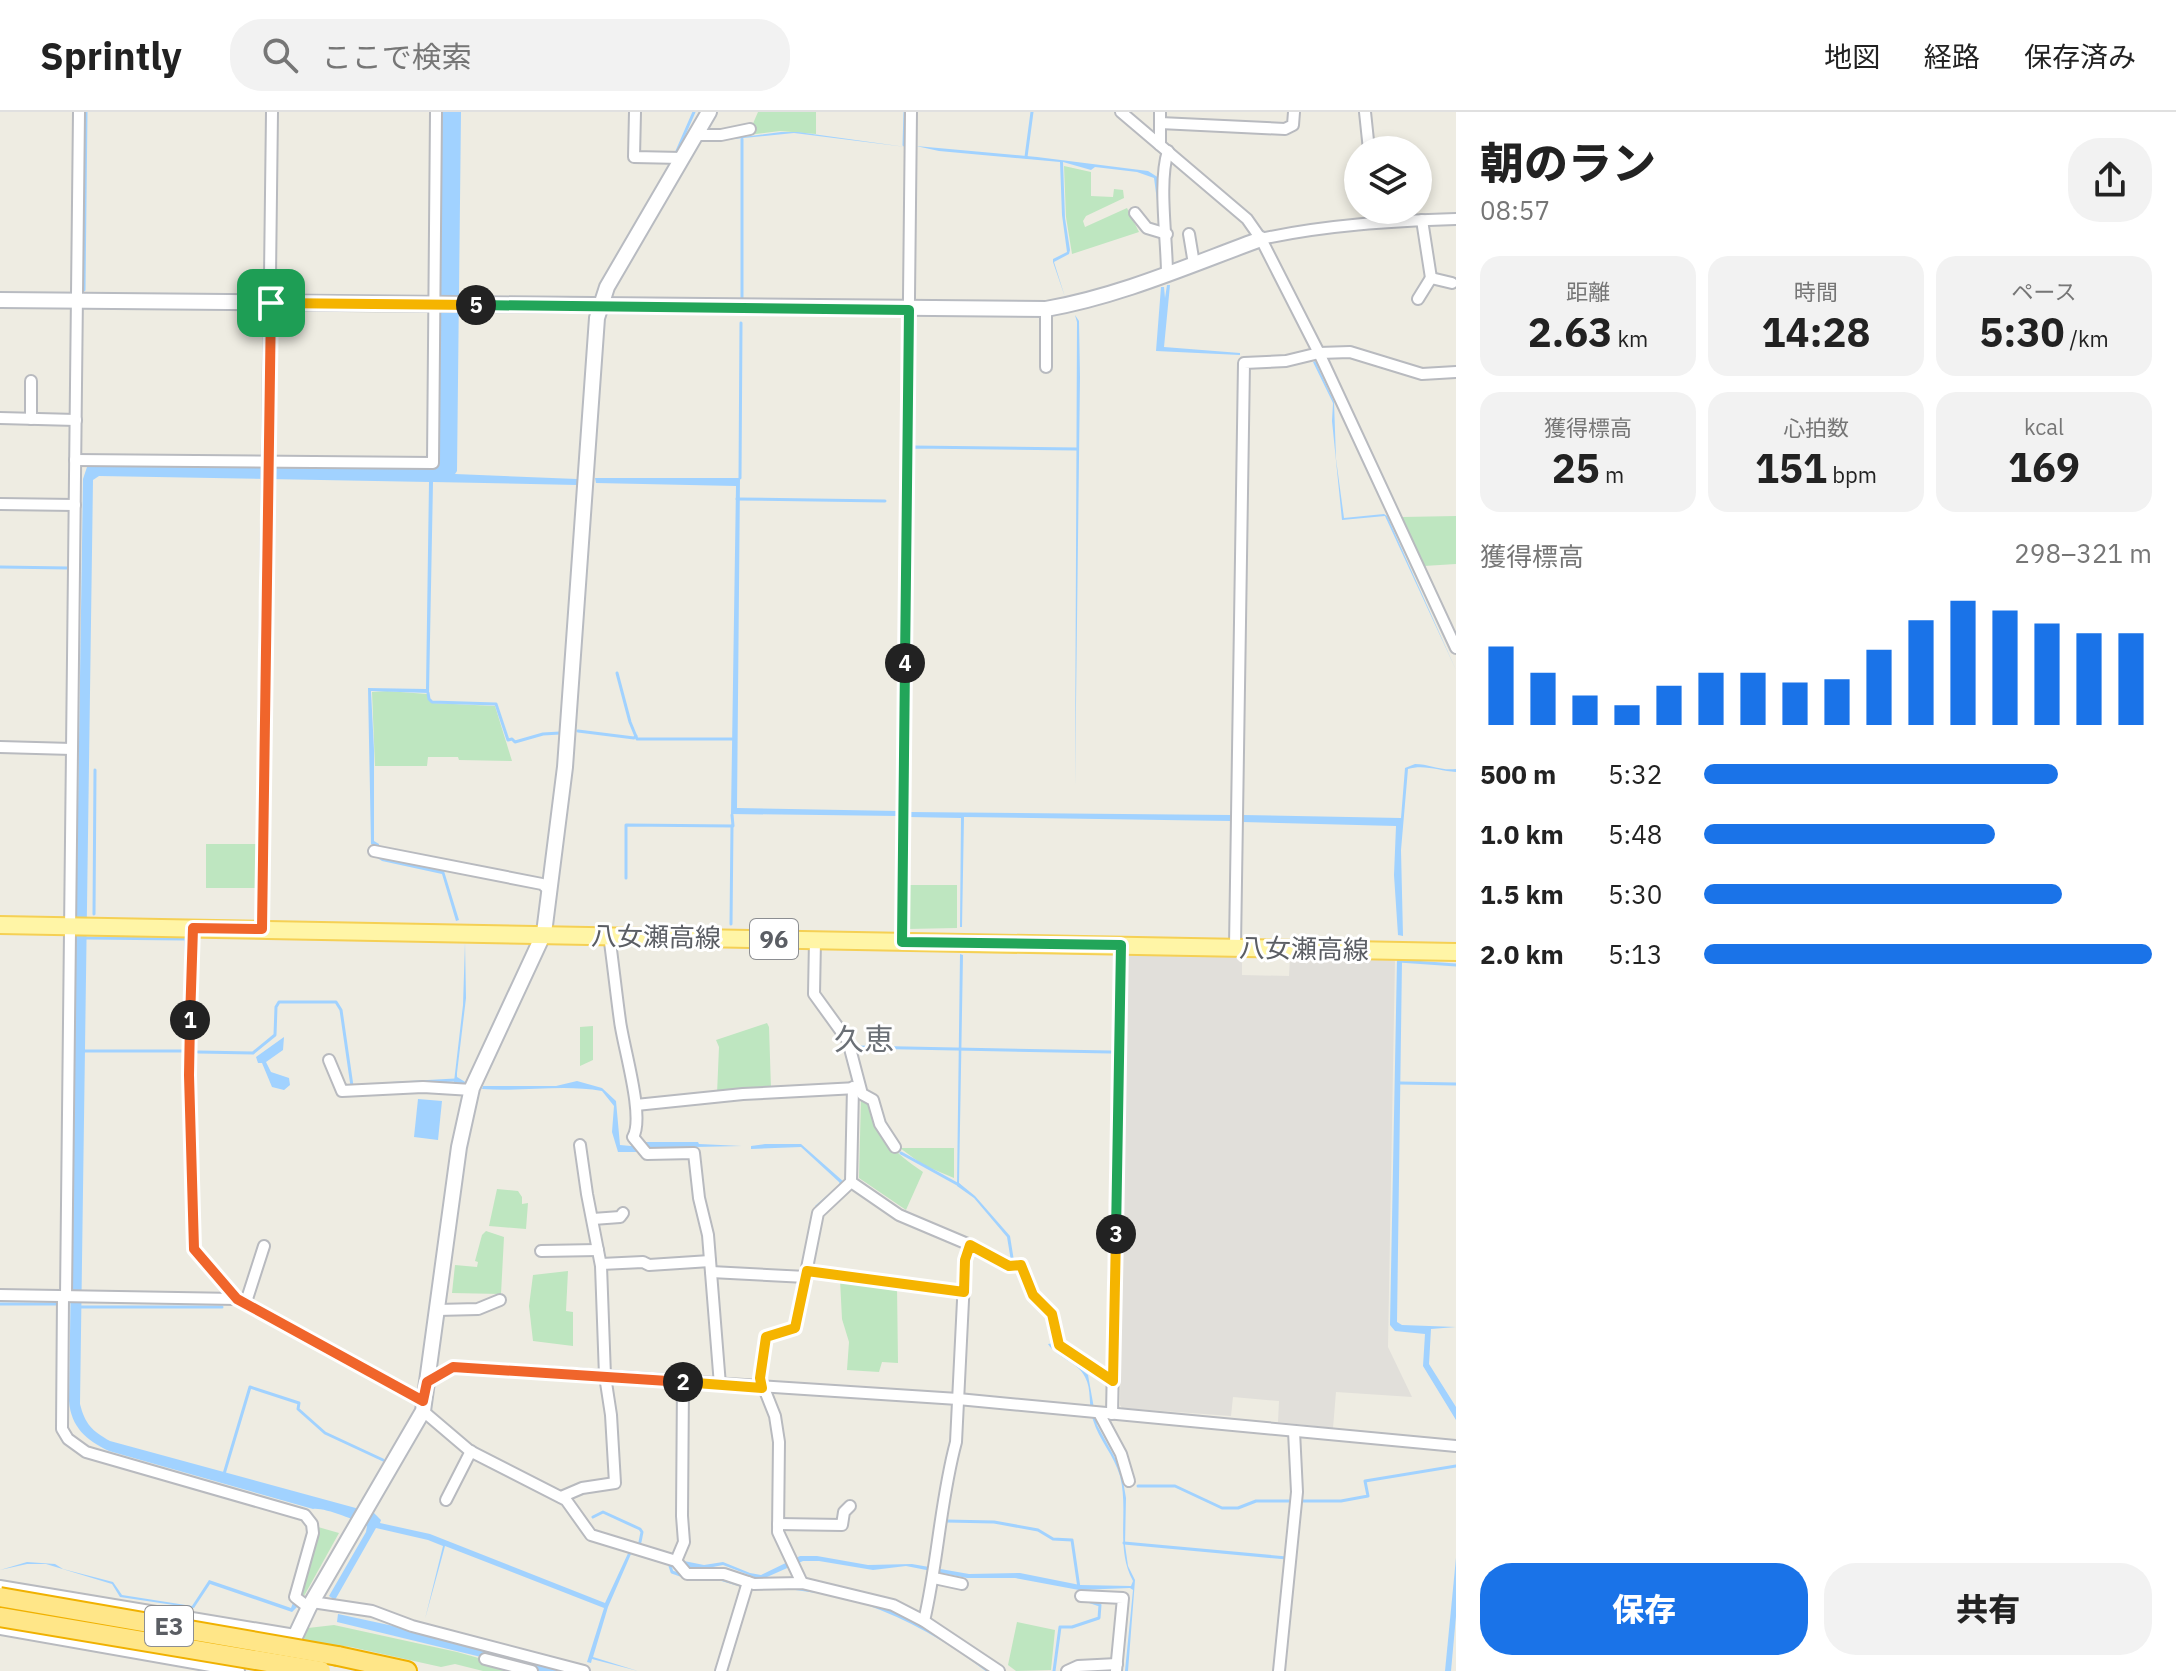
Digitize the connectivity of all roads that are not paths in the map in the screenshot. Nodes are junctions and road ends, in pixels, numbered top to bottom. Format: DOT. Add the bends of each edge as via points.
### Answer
graph roads {
  1 [pos="79,112"];
  2 [pos="272,112"];
  3 [pos="436,112"];
  4 [pos="635,112"];
  5 [pos="709,112"];
  6 [pos="911,112"];
  7 [pos="1121,112"];
  8 [pos="1294,112"];
  9 [pos="1365,112"];
  10 [pos="1160,118"];
  11 [pos="750,129"];
  12 [pos="696,135"];
  13 [pos="1368,136"];
  14 [pos="1164,148"];
  15 [pos="682,158"];
  16 [pos="1135,213"];
  17 [pos="1456,219"];
  18 [pos="1432,220"];
  19 [pos="1368,224"];
  20 [pos="1423,224"];
  21 [pos="1167,234"];
  22 [pos="1189,234"];
  23 [pos="1261,239"];
  24 [pos="1194,264"];
  25 [pos="1167,274"];
  26 [pos="1431,278"];
  27 [pos="1452,283"];
  28 [pos="1418,299"];
  29 [pos="0,300"];
  30 [pos="78,300"];
  31 [pos="271,303"];
  32 [pos="437,304"];
  33 [pos="601,306"];
  34 [pos="1046,309"];
  35 [pos="909,310"];
  36 [pos="1319,353"];
  37 [pos="1046,367"];
  38 [pos="1456,372"];
  39 [pos="31,381"];
  40 [pos="0,418"];
  41 [pos="31,419"];
  42 [pos="76,420"];
  43 [pos="75,460"];
  44 [pos="268,462"];
  45 [pos="0,504"];
  46 [pos="75,505"];
  47 [pos="1456,648"];
  48 [pos="0,747"];
  49 [pos="72,749"];
  50 [pos="374,851"];
  51 [pos="549,890"];
  52 [pos="0,925"];
  53 [pos="80,926"];
  54 [pos="193,928"];
  55 [pos="262,929"];
  56 [pos="544,933"];
  57 [pos="609,935"];
  58 [pos="815,940"];
  59 [pos="902,942"];
  60 [pos="1121,945"];
  61 [pos="1235,946"];
  62 [pos="1456,952"];
  63 [pos="329,1060"];
  64 [pos="856,1088"];
  65 [pos="472,1090"];
  66 [pos="636,1105"];
  67 [pos="580,1145"];
  68 [pos="895,1147"];
  69 [pos="851,1182"];
  70 [pos="623,1213"];
  71 [pos="593,1219"];
  72 [pos="970,1245"];
  73 [pos="264,1246"];
  74 [pos="598,1250"];
  75 [pos="541,1251"];
  76 [pos="601,1264"];
  77 [pos="710,1266"];
  78 [pos="806,1274"];
  79 [pos="964,1292"];
  80 [pos="0,1295"];
  81 [pos="65,1296"];
  82 [pos="500,1300"];
  83 [pos="242,1301"];
  84 [pos="437,1310"];
  85 [pos="605,1376"];
  86 [pos="1113,1381"];
  87 [pos="427,1382"];
  88 [pos="683,1382"];
  89 [pos="720,1385"];
  90 [pos="762,1388"];
  91 [pos="958,1399"];
  92 [pos="423,1406"];
  93 [pos="1099,1413"];
  94 [pos="1112,1414"];
  95 [pos="1294,1431"];
  96 [pos="1456,1446"];
  97 [pos="471,1451"];
  98 [pos="1129,1481"];
  99 [pos="561,1497"];
  100 [pos="446,1500"];
  101 [pos="850,1506"];
  102 [pos="778,1524"];
  103 [pos="676,1561"];
  104 [pos="934,1578"];
  105 [pos="748,1582"];
  106 [pos="802,1583"];
  107 [pos="962,1584"];
  108 [pos="0,1586"];
  109 [pos="1081,1596"];
  110 [pos="0,1597"];
  111 [pos="308,1603"];
  112 [pos="0,1617"];
  113 [pos="924,1621"];
  114 [pos="0,1629"];
  115 [pos="295,1635"];
  116 [pos="485,1659"];
  117 [pos="1116,1668"];
  118 [pos="239,1671"];
  119 [pos="280,1671"];
  120 [pos="321,1671"];
  121 [pos="407,1671"];
  122 [pos="532,1671"];
  123 [pos="584,1671"];
  124 [pos="721,1671"];
  125 [pos="999,1671"];
  126 [pos="1067,1671"];
  127 [pos="1279,1671"];
  1 -- 30 [label="street"];
  2 -- 31 [label="street"];
  3 -- 32 [label="street"];
  4 -- 15 [label="street" via="634,157"];
  5 -- 12 [label="street"];
  6 -- 35 [label="street"];
  7 -- 14 [label="street"];
  8 -- 10 [label="street" via="1293,125 1285,129"];
  9 -- 13 [label="street"];
  10 -- 14 [label="street"];
  11 -- 12 [label="street"];
  12 -- 15 [label="street"];
  14 -- 21 [label="street"];
  14 -- 23 [label="street" via="1247,219"];
  15 -- 33 [label="street"];
  16 -- 21 [label="street" via="1147,228"];
  17 -- 18 [label="street"];
  19 -- 23 [label="street"];
  20 -- 26 [label="street"];
  21 -- 25 [label="street"];
  22 -- 24 [label="street"];
  23 -- 24 [label="street"];
  23 -- 36 [label="street"];
  24 -- 25 [label="street"];
  25 -- 34 [label="street" via="1087,302"];
  26 -- 27 [label="street"];
  26 -- 28 [label="street"];
  29 -- 30 [label="street"];
  30 -- 31 [label="street"];
  30 -- 42 [label="street"];
  31 -- 32 [label="street"];
  31 -- 44 [label="street"];
  32 -- 33 [label="street"];
  32 -- 44 [label="street" via="433,463"];
  33 -- 35 [label="street"];
  33 -- 51 [label="street" via="565,767"];
  34 -- 35 [label="street"];
  34 -- 37 [label="street"];
  35 -- 59 [label="street"];
  36 -- 38 [label="street" via="1350,352 1422,374"];
  36 -- 47 [label="street"];
  36 -- 61 [label="street" via="1244,363"];
  39 -- 41 [label="street"];
  40 -- 41 [label="street"];
  41 -- 42 [label="street"];
  42 -- 43 [label="street"];
  43 -- 44 [label="street"];
  43 -- 46 [label="street"];
  44 -- 55 [label="street"];
  45 -- 46 [label="street"];
  46 -- 49 [label="street"];
  48 -- 49 [label="street"];
  49 -- 53 [label="street"];
  50 -- 51 [label="street" via="542,884"];
  51 -- 56 [label="street"];
  52 -- 53 [label="main road, 八女瀬高線 / 96"];
  53 -- 54 [label="main road, 八女瀬高線 / 96"];
  53 -- 81 [label="street"];
  54 -- 55 [label="main road, 八女瀬高線 / 96"];
  54 -- 83 [label="street" via="189,1075 194,1249"];
  55 -- 56 [label="main road, 八女瀬高線 / 96"];
  56 -- 57 [label="main road, 八女瀬高線 / 96"];
  56 -- 65 [label="street"];
  57 -- 58 [label="main road, 八女瀬高線 / 96"];
  57 -- 66 [label="street"];
  58 -- 59 [label="main road, 八女瀬高線 / 96"];
  58 -- 64 [label="street" via="814,994 848,1041"];
  59 -- 60 [label="main road, 八女瀬高線 / 96"];
  60 -- 61 [label="main road, 八女瀬高線 / 96"];
  60 -- 86 [label="street"];
  61 -- 62 [label="main road, 八女瀬高線 / 96"];
  63 -- 65 [label="street" via="342,1091"];
  64 -- 66 [label="street"];
  64 -- 68 [label="street" via="873,1100"];
  64 -- 69 [label="street"];
  65 -- 84 [label="street"];
  66 -- 77 [label="street" via="633,1137 647,1154 694,1153"];
  67 -- 71 [label="street"];
  69 -- 72 [label="street" via="899,1215"];
  69 -- 78 [label="street" via="818,1213"];
  70 -- 71 [label="street"];
  71 -- 74 [label="street"];
  72 -- 79 [label="street"];
  72 -- 86 [label="street" via="1009,1266 1021,1265 1033,1295 1052,1314 1059,1345"];
  73 -- 83 [label="street"];
  74 -- 75 [label="street"];
  74 -- 76 [label="street"];
  76 -- 77 [label="street"];
  76 -- 85 [label="street"];
  77 -- 78 [label="street"];
  77 -- 89 [label="street"];
  78 -- 79 [label="street"];
  78 -- 90 [label="street" via="795,1328 766,1337"];
  79 -- 91 [label="street"];
  80 -- 81 [label="street"];
  81 -- 83 [label="street"];
  81 -- 111 [label="street" via="62,1429 68,1439 86,1452 305,1515 313,1533 295,1597"];
  82 -- 84 [label="street" via="478,1309"];
  83 -- 92 [label="street"];
  84 -- 87 [label="street"];
  85 -- 87 [label="street" via="453,1367"];
  85 -- 88 [label="street"];
  85 -- 99 [label="street" via="615,1483"];
  86 -- 94 [label="street"];
  87 -- 92 [label="street"];
  88 -- 89 [label="street"];
  88 -- 103 [label="street" via="684,1542"];
  89 -- 90 [label="street"];
  90 -- 91 [label="street"];
  90 -- 102 [label="street" via="779,1442"];
  91 -- 93 [label="street"];
  91 -- 104 [label="street"];
  92 -- 97 [label="street"];
  92 -- 111 [label="street"];
  93 -- 94 [label="street"];
  93 -- 98 [label="street"];
  94 -- 95 [label="street"];
  95 -- 96 [label="street"];
  95 -- 127 [label="street" via="1297,1492"];
  97 -- 99 [label="street"];
  97 -- 100 [label="street"];
  99 -- 103 [label="street" via="591,1535"];
  101 -- 102 [label="street" via="842,1525"];
  102 -- 106 [label="street"];
  103 -- 105 [label="street" via="687,1574 724,1574"];
  104 -- 107 [label="street"];
  104 -- 113 [label="street"];
  105 -- 106 [label="street"];
  105 -- 124 [label="street"];
  106 -- 113 [label="street" via="893,1605"];
  108 -- 115 [label="street"];
  109 -- 117 [label="street" via="1123,1598"];
  110 -- 121 [label="highway, E3, bridge"];
  111 -- 115 [label="street"];
  111 -- 123 [label="street" via="372,1611"];
  112 -- 120 [label="highway, E3, bridge"];
  113 -- 125 [label="street"];
  114 -- 118 [label="street"];
  115 -- 119 [label="street"];
  116 -- 122 [label="street"];
  117 -- 126 [label="street" via="1078,1666"];
}
